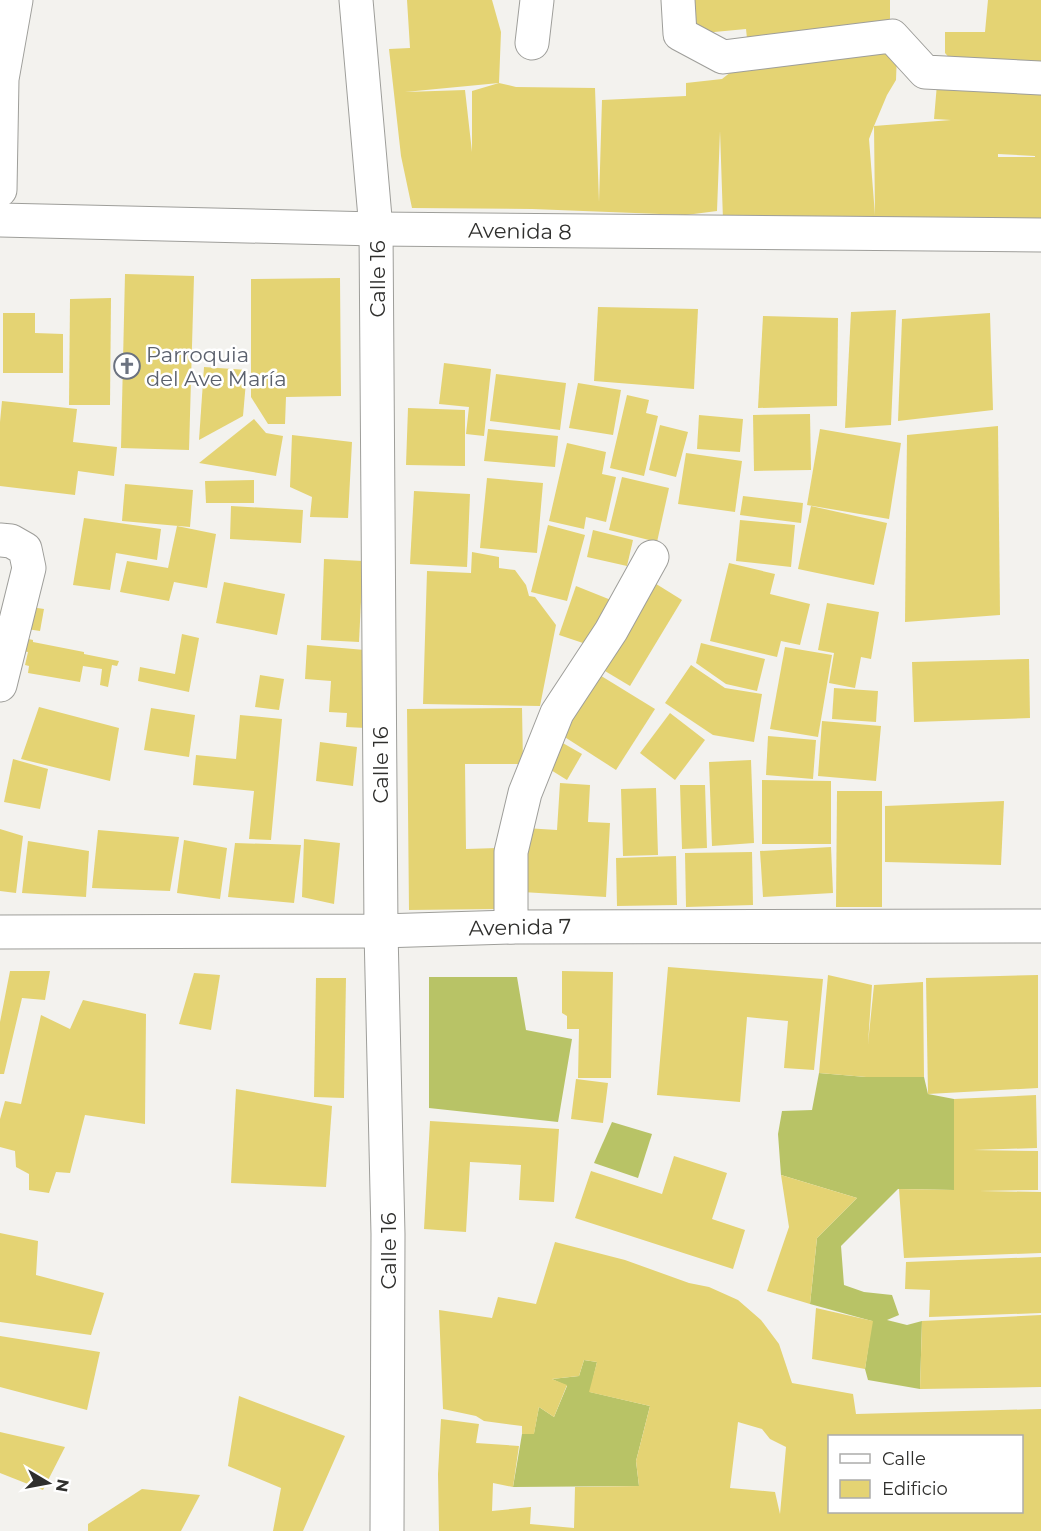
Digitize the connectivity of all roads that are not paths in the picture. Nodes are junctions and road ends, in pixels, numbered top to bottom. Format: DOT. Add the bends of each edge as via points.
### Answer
graph roads {
  1 [pos="16,0"];
  2 [pos="356,0"];
  3 [pos="537,0"];
  4 [pos="678,0"];
  5 [pos="532,43"];
  6 [pos="1041,78"];
  7 [pos="0,190"];
  8 [pos="0,220"];
  9 [pos="376,229"];
  10 [pos="1041,235"];
  11 [pos="5,541"];
  12 [pos="652,557"];
  13 [pos="0,685"];
  14 [pos="1041,926"];
  15 [pos="511,927"];
  16 [pos="381,931"];
  17 [pos="0,932"];
  18 [pos="387,1531"];
  1 -- 7 [label="street" via="2,79"];
  2 -- 9 [label="street, Calle 16"];
  3 -- 5 [label="street"];
  4 -- 6 [label="street" via="680,34 723,57 892,36 925,72"];
  8 -- 9 [label="street, Avenida 8"];
  9 -- 10 [label="street, Avenida 8"];
  9 -- 16 [label="street, Calle 16"];
  11 -- 13 [label="street" via="25,549 28,567"];
  12 -- 15 [label="street" via="611,631 557,713 525,793 511,852"];
  14 -- 15 [label="street, Avenida 7"];
  15 -- 16 [label="street, Avenida 7"];
  16 -- 17 [label="street, Avenida 7"];
  16 -- 18 [label="street, Calle 16" via="388,1234"];
}
